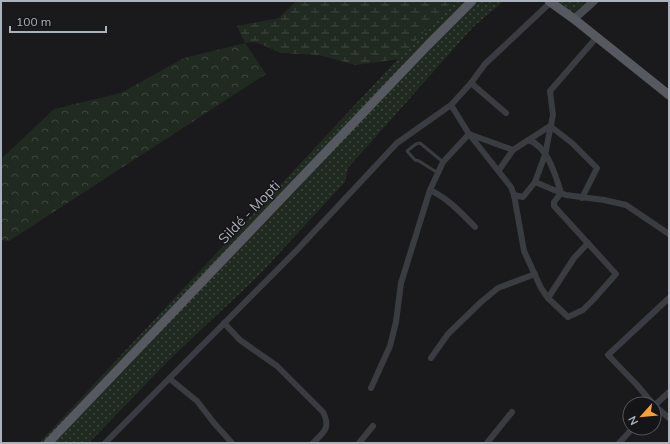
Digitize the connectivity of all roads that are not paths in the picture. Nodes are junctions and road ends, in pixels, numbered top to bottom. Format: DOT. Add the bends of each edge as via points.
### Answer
graph roads {
  1 [pos="472,1"];
  2 [pos="594,1"];
  3 [pos="550,2"];
  4 [pos="574,19"];
  5 [pos="596,38"];
  6 [pos="471,84"];
  7 [pos="669,95"];
  8 [pos="450,105"];
  9 [pos="506,113"];
  10 [pos="550,126"];
  11 [pos="469,134"];
  12 [pos="528,140"];
  13 [pos="513,150"];
  14 [pos="545,155"];
  15 [pos="444,162"];
  16 [pos="499,170"];
  17 [pos="438,173"];
  18 [pos="535,182"];
  19 [pos="430,190"];
  20 [pos="561,193"];
  21 [pos="514,195"];
  22 [pos="582,198"];
  23 [pos="475,227"];
  24 [pos="669,234"];
  25 [pos="588,244"];
  26 [pos="534,274"];
  27 [pos="548,298"];
  28 [pos="669,298"];
  29 [pos="224,323"];
  30 [pos="431,358"];
  31 [pos="170,379"];
  32 [pos="371,388"];
  33 [pos="646,396"];
  34 [pos="512,412"];
  35 [pos="372,426"];
  36 [pos="48,443"];
  37 [pos="106,443"];
  38 [pos="232,443"];
  39 [pos="313,443"];
  40 [pos="359,443"];
  41 [pos="488,443"];
  1 -- 36 [label="main road, Sildé - Mopti"];
  2 -- 4 [label="main road"];
  3 -- 4 [label="main road"];
  3 -- 6 [label="street" via="485,64"];
  4 -- 5 [label="main road"];
  5 -- 7 [label="main road"];
  5 -- 10 [label="street" via="550,91 553,114"];
  6 -- 8 [label="street"];
  6 -- 9 [label="street"];
  8 -- 11 [label="street"];
  8 -- 29 [label="street" via="397,143 297,250"];
  10 -- 12 [label="street"];
  10 -- 14 [label="street"];
  10 -- 22 [label="street" via="597,168"];
  11 -- 13 [label="street"];
  11 -- 15 [label="street"];
  11 -- 16 [label="street"];
  12 -- 13 [label="street"];
  12 -- 14 [label="street" via="537,144"];
  13 -- 16 [label="street"];
  14 -- 18 [label="street"];
  14 -- 20 [label="street" via="554,169"];
  15 -- 17 [label="street"];
  15 -- 17 [label="lane" via="420,143 408,151 415,160"];
  16 -- 21 [label="street"];
  17 -- 19 [label="street"];
  18 -- 20 [label="street"];
  18 -- 21 [label="street" via="524,197"];
  19 -- 23 [label="street" via="452,203"];
  19 -- 32 [label="street" via="401,283 390,346"];
  20 -- 22 [label="street"];
  20 -- 25 [label="street" via="554,206"];
  21 -- 26 [label="street" via="524,251"];
  22 -- 24 [label="street" via="626,206"];
  25 -- 27 [label="street" via="574,258"];
  25 -- 27 [label="street" via="616,274 583,310 568,317"];
  26 -- 27 [label="street"];
  26 -- 30 [label="street" via="498,288 448,334"];
  28 -- 33 [label="street" via="608,355"];
  29 -- 31 [label="street"];
  29 -- 39 [label="street" via="240,340 277,366 323,412 327,420 325,430"];
  31 -- 37 [label="street"];
  31 -- 38 [label="street" via="197,401"];
  34 -- 41 [label="street"];
  35 -- 40 [label="street"];
}
